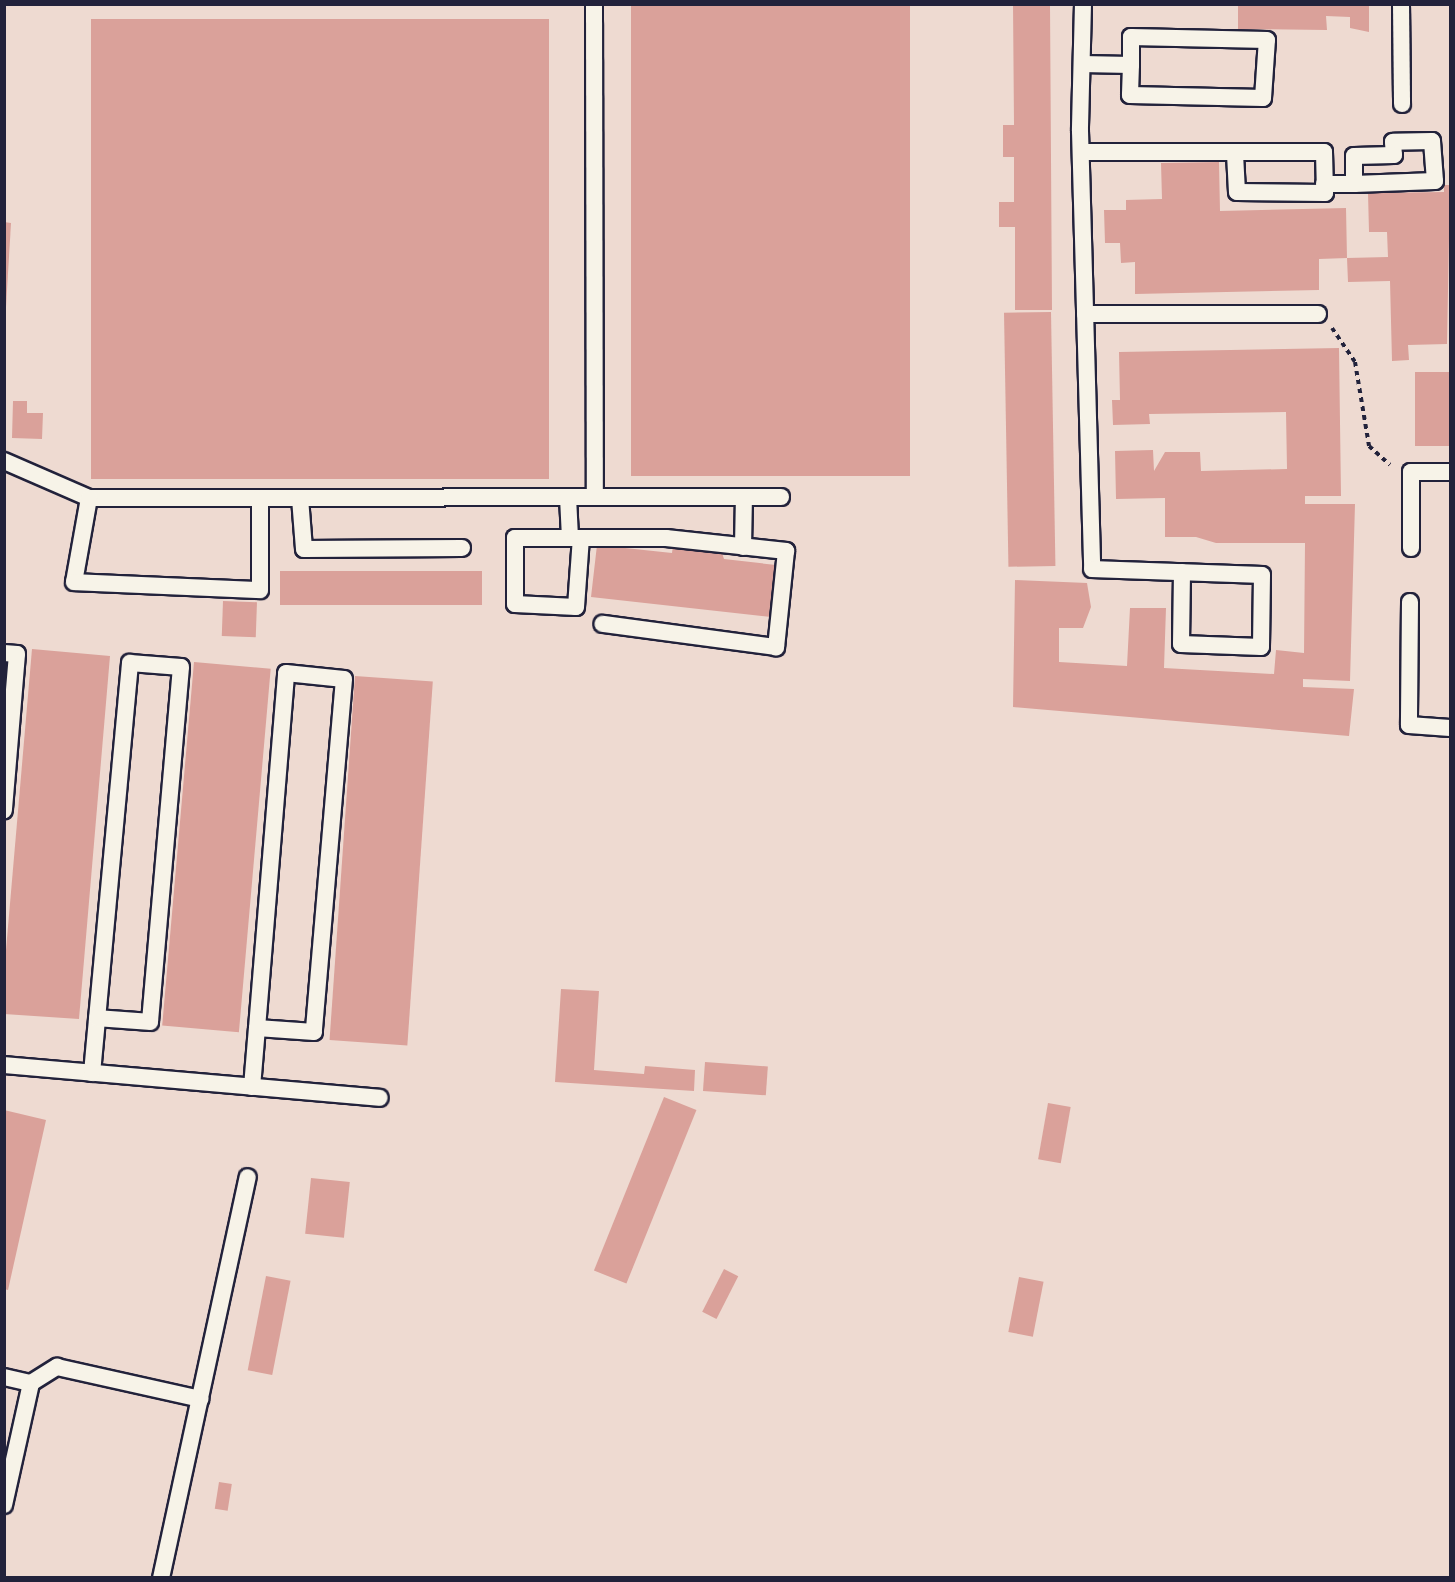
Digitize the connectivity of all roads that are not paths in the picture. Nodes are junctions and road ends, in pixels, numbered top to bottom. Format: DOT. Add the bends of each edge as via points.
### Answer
graph roads {
  1 [pos="594,4"];
  2 [pos="1083,4"];
  3 [pos="1401,4"];
  4 [pos="1082,64"];
  5 [pos="1131,65"];
  6 [pos="1402,104"];
  7 [pos="1081,152"];
  8 [pos="1235,153"];
  9 [pos="1324,184"];
  10 [pos="1354,184"];
  11 [pos="1085,314"];
  12 [pos="1318,314"];
  13 [pos="4,461"];
  14 [pos="1450,472"];
  15 [pos="568,497"];
  16 [pos="595,497"];
  17 [pos="744,497"];
  18 [pos="781,497"];
  19 [pos="89,498"];
  20 [pos="260,498"];
  21 [pos="300,498"];
  22 [pos="575,538"];
  23 [pos="743,547"];
  24 [pos="462,548"];
  25 [pos="1411,548"];
  26 [pos="1182,572"];
  27 [pos="1410,602"];
  28 [pos="603,624"];
  29 [pos="4,653"];
  30 [pos="1450,728"];
  31 [pos="4,810"];
  32 [pos="97,1018"];
  33 [pos="257,1028"];
  34 [pos="4,1065"];
  35 [pos="92,1073"];
  36 [pos="252,1087"];
  37 [pos="380,1098"];
  38 [pos="248,1176"];
  39 [pos="4,1377"];
  40 [pos="31,1383"];
  41 [pos="200,1399"];
  42 [pos="4,1504"];
  43 [pos="161,1578"];
  1 -- 16 [label="lane"];
  2 -- 4 [label="lane"];
  3 -- 6 [label="lane"];
  4 -- 5 [label="lane"];
  4 -- 7 [label="lane"];
  5 -- 5 [label="lane" via="1131,37 1267,40 1263,98 1130,95"];
  7 -- 8 [label="lane"];
  7 -- 11 [label="lane"];
  8 -- 9 [label="lane" via="1324,152"];
  8 -- 9 [label="lane" via="1236,192 1325,193"];
  9 -- 10 [label="lane"];
  10 -- 10 [label="lane" via="1435,181 1432,141 1394,142 1394,155 1354,156"];
  11 -- 12 [label="lane"];
  11 -- 26 [label="lane" via="1092,569"];
  13 -- 19 [label="lane"];
  14 -- 25 [label="lane" via="1411,472"];
  15 -- 16 [label="lane"];
  15 -- 21 [label="lane"];
  15 -- 22 [label="lane"];
  16 -- 17 [label="lane"];
  17 -- 18 [label="lane"];
  17 -- 23 [label="lane"];
  19 -- 20 [label="lane"];
  19 -- 20 [label="lane" via="74,582 260,590"];
  20 -- 21 [label="lane"];
  21 -- 24 [label="lane" via="304,549"];
  22 -- 22 [label="lane" via="576,607 515,604 515,538"];
  22 -- 23 [label="lane" via="666,538"];
  23 -- 28 [label="lane" via="786,551 776,647"];
  26 -- 26 [label="lane" via="1262,575 1261,647 1181,644"];
  27 -- 30 [label="lane" via="1409,725"];
  29 -- 31 [label="lane" via="17,654"];
  32 -- 32 [label="lane" via="150,1022 181,667 130,663"];
  32 -- 35 [label="lane"];
  33 -- 33 [label="lane" via="314,1032 344,679 285,673"];
  33 -- 36 [label="lane"];
  34 -- 35 [label="lane"];
  35 -- 36 [label="lane"];
  36 -- 37 [label="lane"];
  38 -- 41 [label="lane"];
  39 -- 40 [label="lane"];
  40 -- 41 [label="lane" via="57,1367"];
  40 -- 42 [label="lane"];
  41 -- 43 [label="lane"];
}
